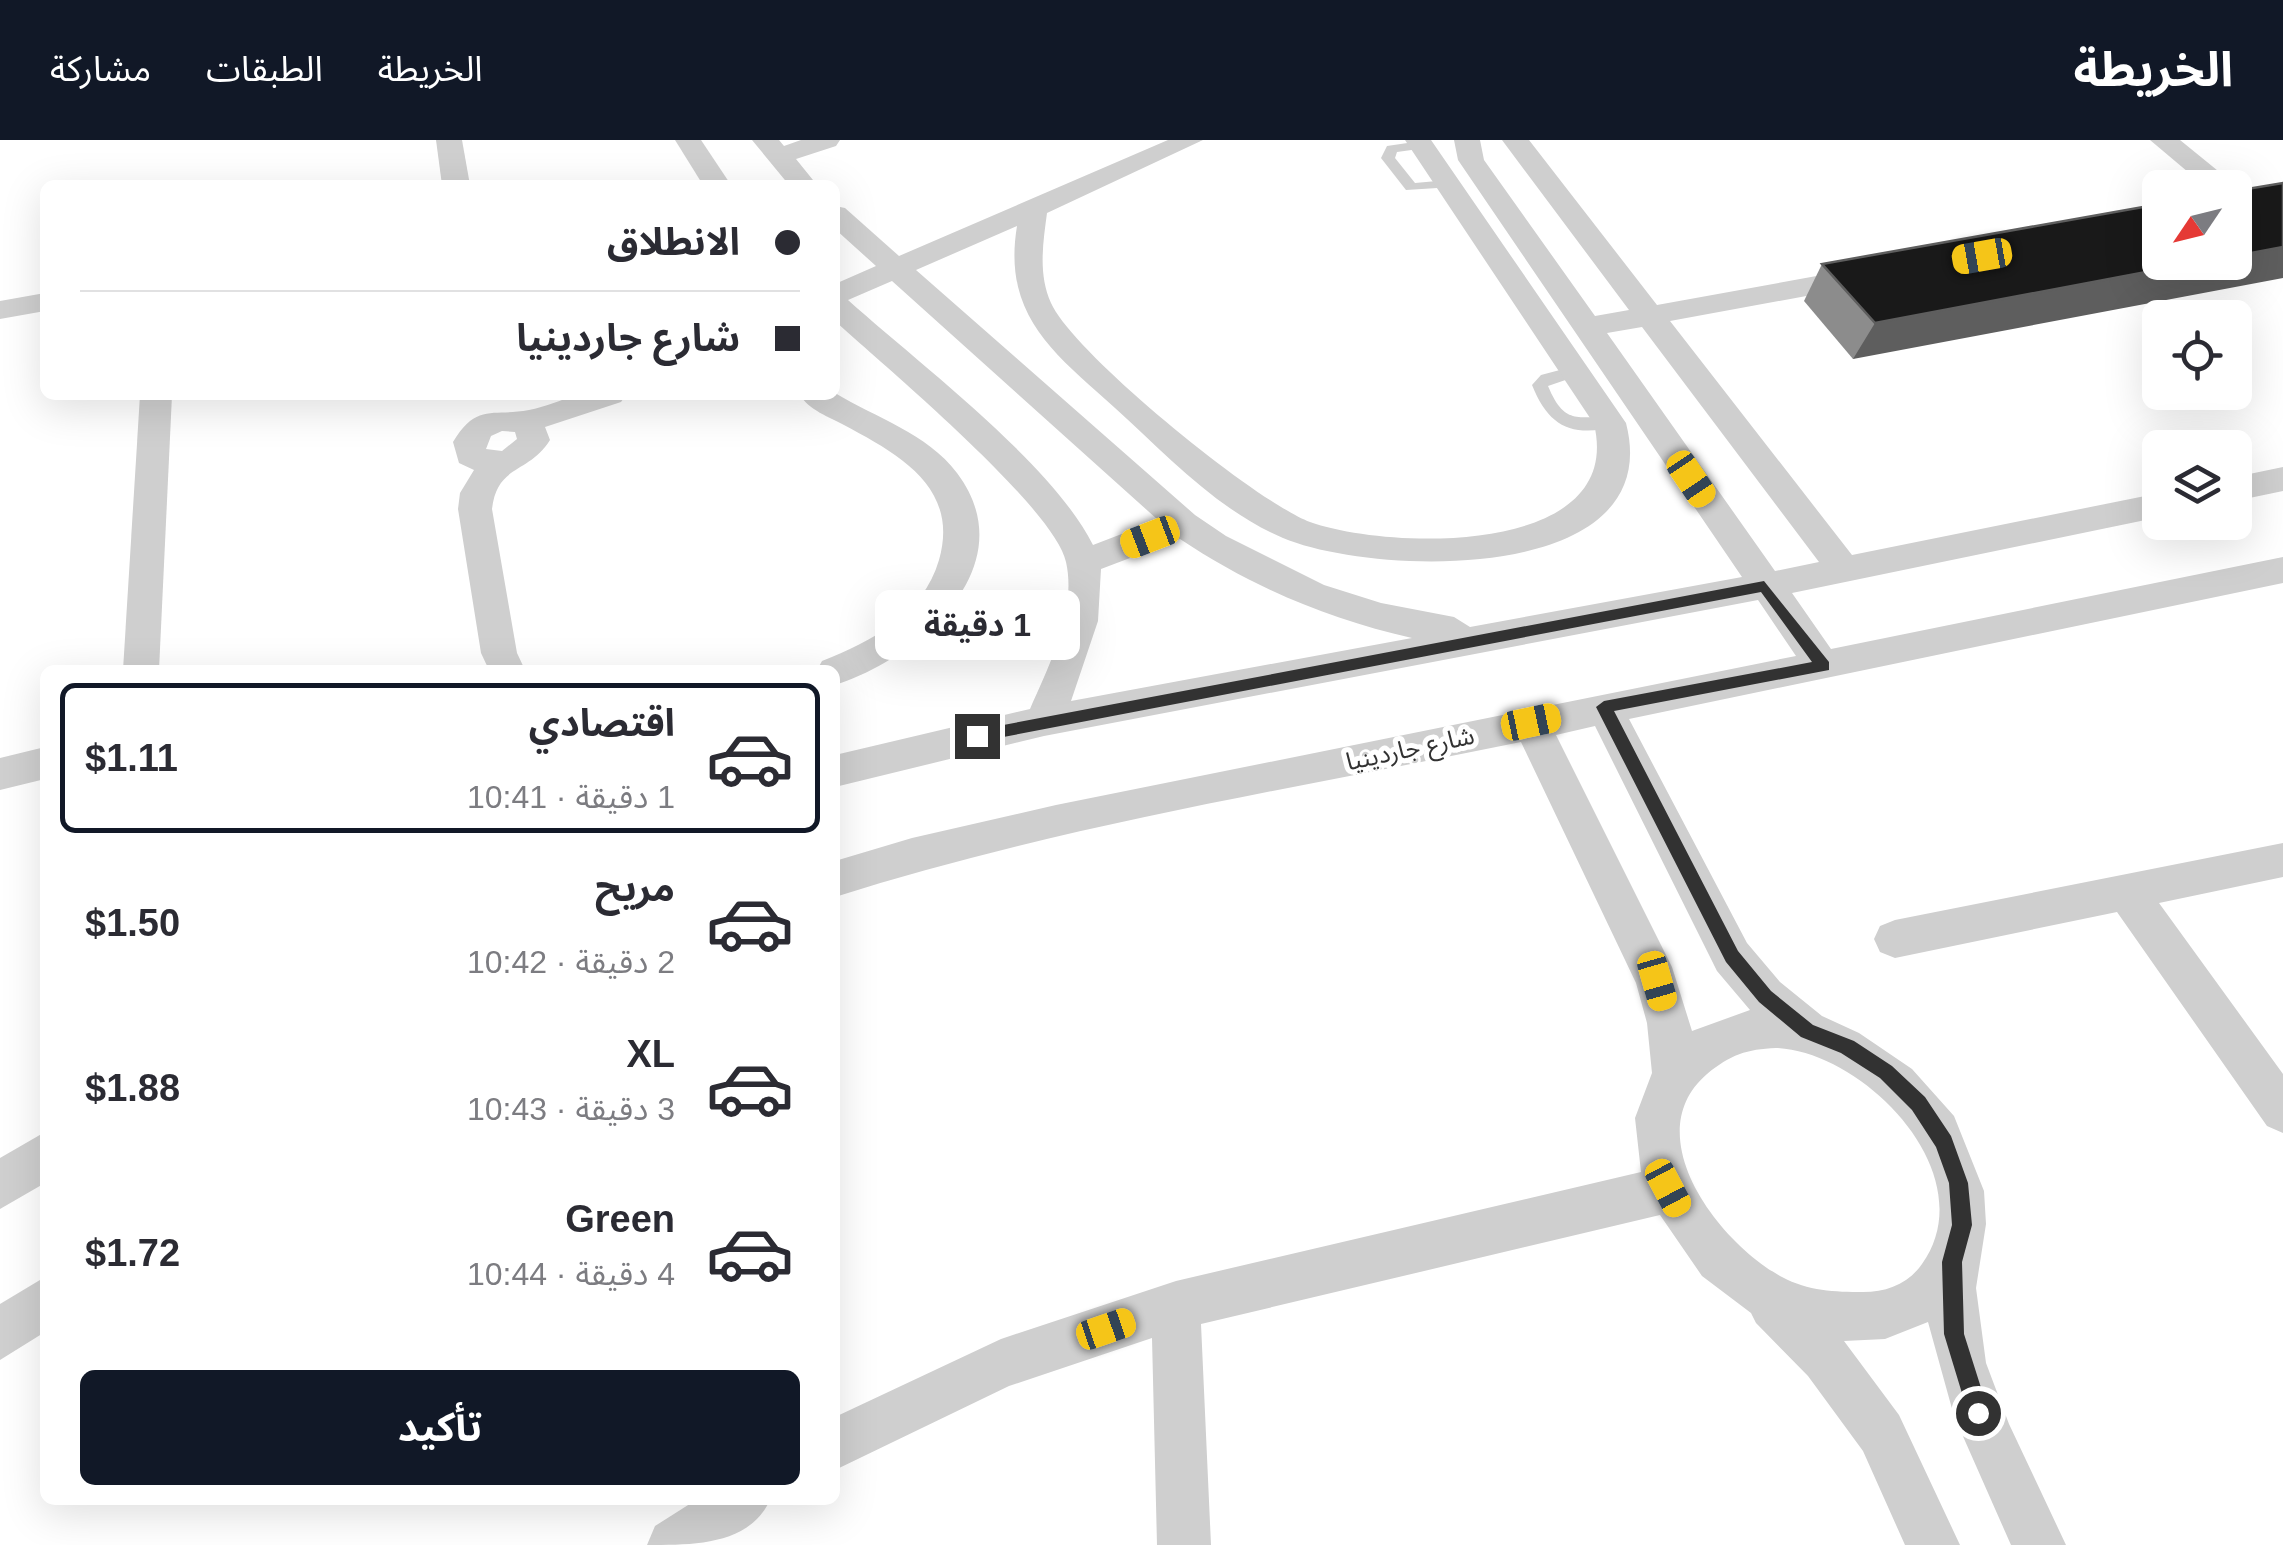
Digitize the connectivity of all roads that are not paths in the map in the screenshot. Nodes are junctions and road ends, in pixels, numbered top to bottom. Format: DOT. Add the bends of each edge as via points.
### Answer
graph roads {
  1 [pos="450,140"];
  2 [pos="688,140"];
  3 [pos="827,140"];
  4 [pos="1190,140"];
  5 [pos="1467,140"];
  6 [pos="1515,140"];
  7 [pos="2163,140"];
  8 [pos="1419,142"];
  9 [pos="771,149"];
  10 [pos="2202,170"];
  11 [pos="455,180"];
  12 [pos="714,180"];
  13 [pos="799,180"];
  14 [pos="1034,208"];
  15 [pos="840,219"];
  16 [pos="896,270"];
  17 [pos="1893,271"];
  18 [pos="40,303"];
  19 [pos="840,309"];
  20 [pos="0,310"];
  21 [pos="840,312"];
  22 [pos="1651,315"];
  23 [pos="1587,326"];
  24 [pos="156,400"];
  25 [pos="595,400"];
  26 [pos="824,400"];
  27 [pos="2283,480"];
  28 [pos="2252,486"];
  29 [pos="2142,509"];
  30 [pos="1183,524"];
  31 [pos="1084,562"];
  32 [pos="1844,570"];
  33 [pos="2283,570"];
  34 [pos="1764,586"];
  35 [pos="1486,636"];
  36 [pos="140,665"];
  37 [pos="505,665"];
  38 [pos="1824,666"];
  39 [pos="840,669"];
  40 [pos="1604,707"];
  41 [pos="1044,721"];
  42 [pos="1531,722"];
  43 [pos="40,764"];
  44 [pos="840,770"];
  45 [pos="0,774"];
  46 [pos="2283,860"];
  47 [pos="840,877"];
  48 [pos="2129,895"];
  49 [pos="1895,939"];
  50 [pos="1807,1031"];
  51 [pos="1674,1075"];
  52 [pos="2283,1111"];
  53 [pos="40,1158"];
  54 [pos="0,1186"];
  55 [pos="1668,1188"];
  56 [pos="1952,1262"];
  57 [pos="1763,1296"];
  58 [pos="40,1305"];
  59 [pos="1176,1306"];
  60 [pos="0,1335"];
  61 [pos="840,1442"];
  62 [pos="736,1505"];
  63 [pos="674,1545"];
  64 [pos="1184,1545"];
  65 [pos="1934,1545"];
  66 [pos="2039,1545"];
  1 -- 11 [label="street"];
  2 -- 12 [label="street"];
  3 -- 9 [label="street"];
  4 -- 14 [label="street"];
  5 -- 23 [label="street" via="1471,160"];
  6 -- 22 [label="street"];
  7 -- 10 [label="street"];
  8 -- 14 [label="street" via="1610,423 1616,453 1608,482 1587,508 1510,544 1405,553 1351,546 1254,508 1058,340 1036,308 1025,274"];
  9 -- 13 [label="street"];
  14 -- 16 [label="street"];
  15 -- 16 [label="street"];
  16 -- 19 [label="street"];
  16 -- 30 [label="street"];
  17 -- 22 [label="street"];
  18 -- 20 [label="street"];
  21 -- 31 [label="street" via="1061,516"];
  22 -- 23 [label="street"];
  22 -- 32 [label="street"];
  23 -- 34 [label="street"];
  24 -- 36 [label="street"];
  25 -- 37 [label="street" via="527,422 498,420 473,435 470,455 494,463 475,508"];
  26 -- 39 [label="street" via="932,465 960,515 958,559 937,603 912,630"];
  27 -- 28 [label="street"];
  29 -- 32 [label="street"];
  30 -- 31 [label="street"];
  30 -- 35 [label="street" via="1288,587 1350,610"];
  31 -- 41 [label="street" via="1074,638"];
  32 -- 34 [label="street"];
  33 -- 38 [label="street, شارع جاردينيا"];
  34 -- 35 [label="street"];
  34 -- 38 [label="street"];
  35 -- 41 [label="street"];
  38 -- 40 [label="street, شارع جاردينيا"];
  40 -- 42 [label="street, شارع جاردينيا"];
  40 -- 50 [label="street" via="1732,957"];
  41 -- 44 [label="street"];
  42 -- 47 [label="street, شارع جاردينيا" via="1056,822"];
  42 -- 51 [label="street" via="1657,981"];
  43 -- 45 [label="street"];
  46 -- 48 [label="street"];
  48 -- 49 [label="street"];
  48 -- 52 [label="street"];
  50 -- 51 [label="street" via="1729,1034 1698,1050"];
  50 -- 56 [label="street" via="1886,1072 1944,1142 1959,1183 1962,1225"];
  51 -- 55 [label="street" via="1660,1108"];
  53 -- 54 [label="street"];
  55 -- 57 [label="street" via="1690,1230 1722,1266"];
  55 -- 59 [label="street"];
  56 -- 57 [label="street" via="1930,1293 1896,1313 1854,1320"];
  56 -- 66 [label="street" via="1954,1334 1978,1413"];
  57 -- 65 [label="street" via="1826,1358 1881,1432"];
  58 -- 60 [label="street"];
  59 -- 61 [label="street" via="1001,1364"];
  59 -- 64 [label="street"];
  62 -- 63 [label="street"];
}
